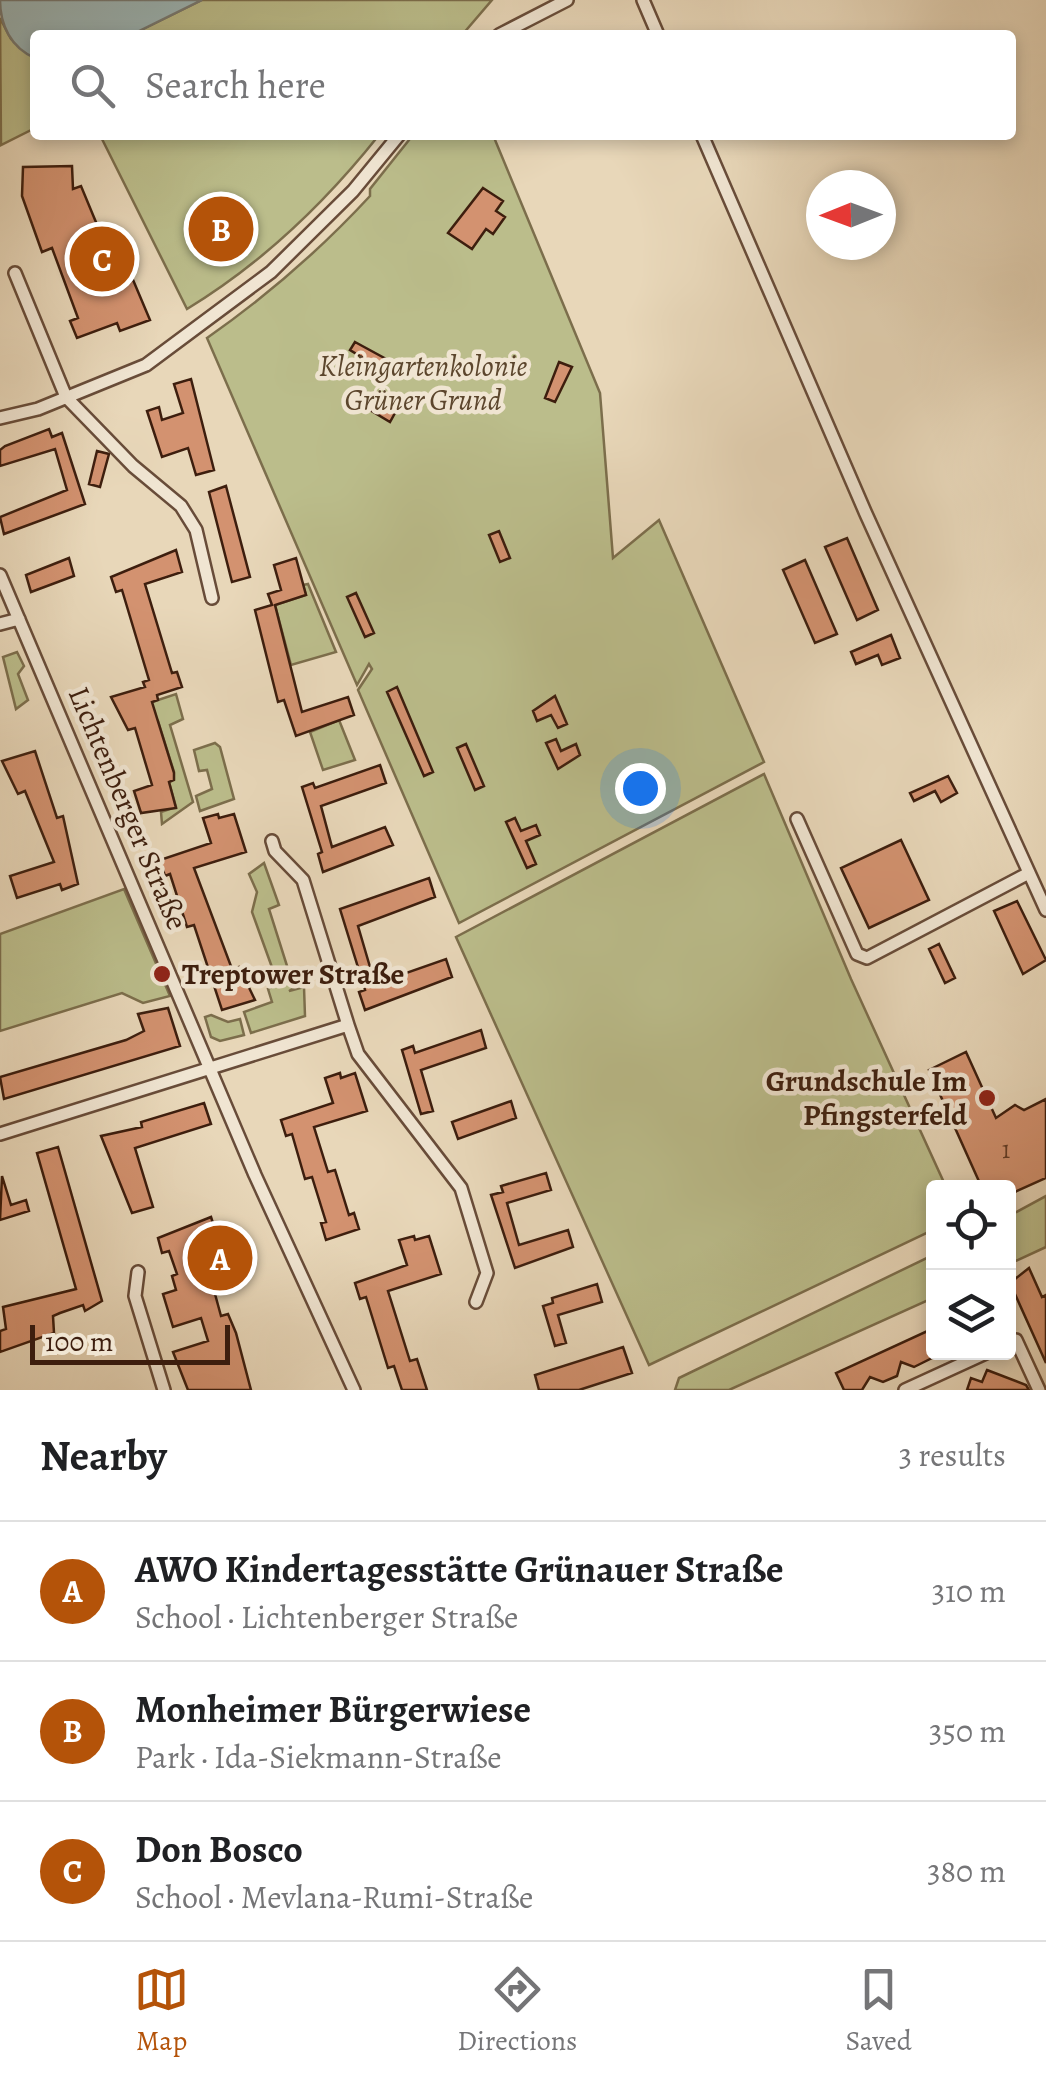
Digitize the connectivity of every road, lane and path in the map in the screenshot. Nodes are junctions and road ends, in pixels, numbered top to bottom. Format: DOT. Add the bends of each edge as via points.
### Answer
graph roads {
  1 [pos="567,0"];
  2 [pos="643,0"];
  3 [pos="509,30"];
  4 [pos="656,30"];
  5 [pos="395,140"];
  6 [pos="704,140"];
  7 [pos="15,274"];
  8 [pos="66,397"];
  9 [pos="0,418"];
  10 [pos="0,575"];
  11 [pos="212,598"];
  12 [pos="19,619"];
  13 [pos="0,624"];
  14 [pos="797,819"];
  15 [pos="272,840"];
  16 [pos="1029,873"];
  17 [pos="1046,910"];
  18 [pos="348,1025"];
  19 [pos="209,1067"];
  20 [pos="0,1134"];
  21 [pos="138,1272"];
  22 [pos="476,1302"];
  23 [pos="1016,1340"];
  24 [pos="971,1360"];
  25 [pos="164,1390"];
  26 [pos="354,1390"];
  27 [pos="905,1390"];
  28 [pos="1039,1390"];
  1 -- 3 [label="street"];
  2 -- 4 [label="street"];
  5 -- 8 [label="street" via="271,272 146,365"];
  6 -- 16 [label="street"];
  7 -- 8 [label="street"];
  8 -- 9 [label="street"];
  8 -- 11 [label="street" via="181,506 196,530"];
  10 -- 12 [label="street, Lichtenberger Straße"];
  12 -- 13 [label="street"];
  12 -- 19 [label="street, Lichtenberger Straße"];
  14 -- 16 [label="street" via="857,954 867,958"];
  15 -- 18 [label="street" via="302,880"];
  16 -- 17 [label="street"];
  18 -- 19 [label="street"];
  18 -- 22 [label="street" via="358,1054 461,1188 488,1273"];
  19 -- 20 [label="street"];
  19 -- 26 [label="street, Lichtenberger Straße"];
  21 -- 25 [label="street" via="135,1296"];
  23 -- 28 [label="street"];
  24 -- 27 [label="street"];
}
